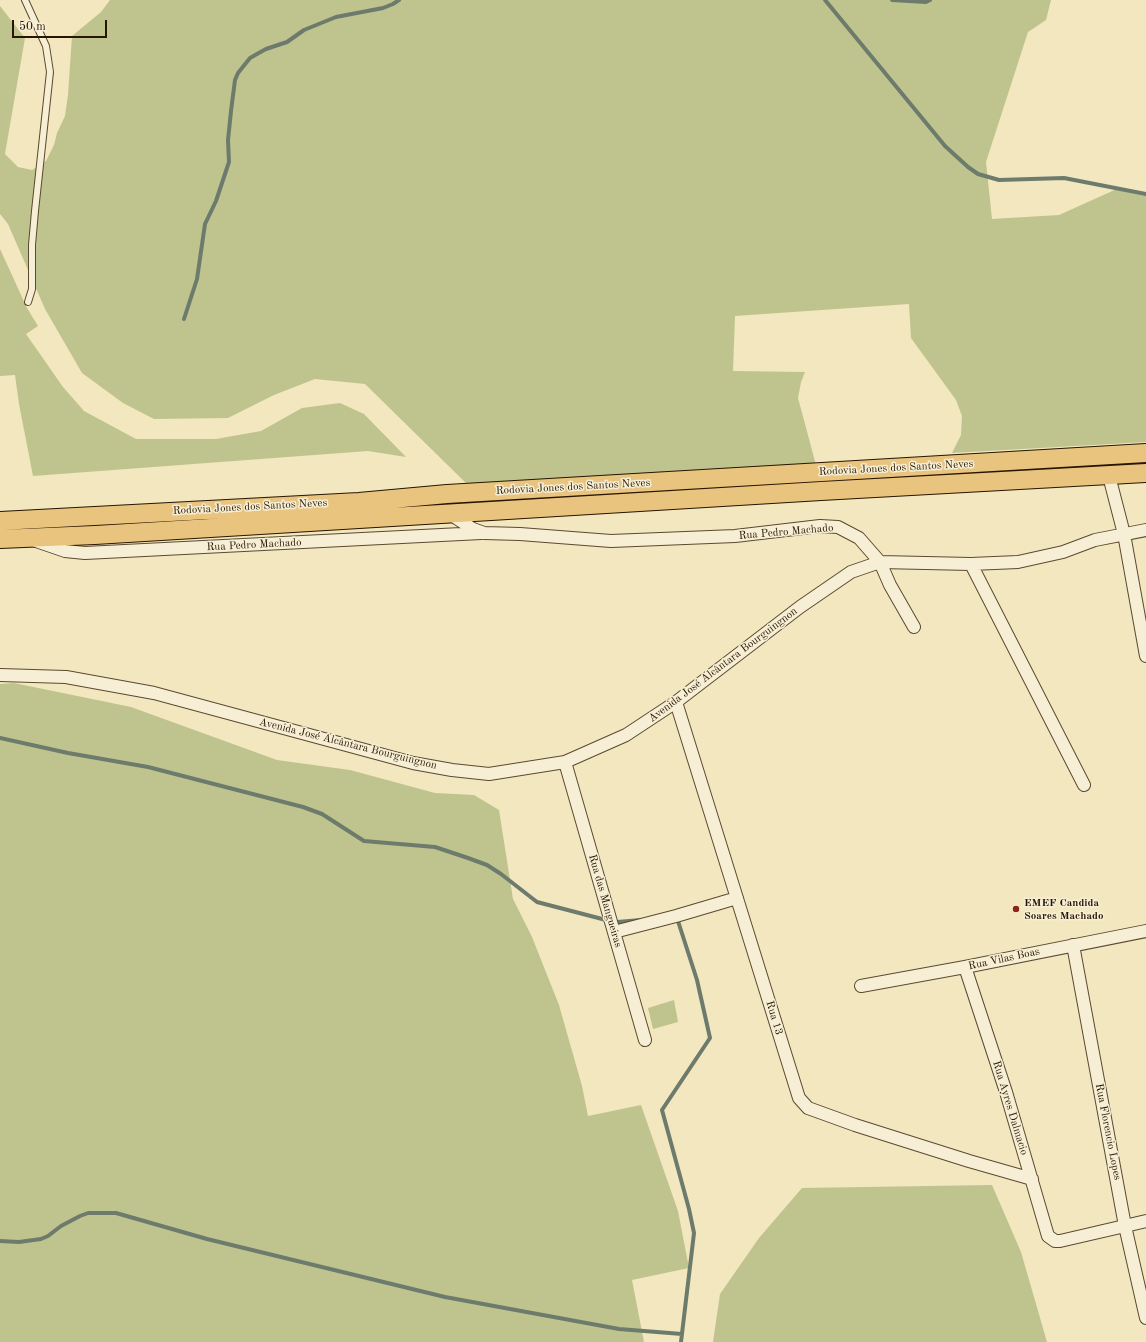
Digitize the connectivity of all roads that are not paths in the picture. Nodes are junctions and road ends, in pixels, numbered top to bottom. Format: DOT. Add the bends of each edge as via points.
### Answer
graph roads {
  1 [pos="25,0"];
  2 [pos="28,302"];
  3 [pos="1146,453"];
  4 [pos="1146,473"];
  5 [pos="1109,476"];
  6 [pos="450,514"];
  7 [pos="0,520"];
  8 [pos="1146,530"];
  9 [pos="484,533"];
  10 [pos="1124,534"];
  11 [pos="27,537"];
  12 [pos="0,539"];
  13 [pos="880,562"];
  14 [pos="970,564"];
  15 [pos="914,626"];
  16 [pos="1146,656"];
  17 [pos="0,675"];
  18 [pos="676,702"];
  19 [pos="565,762"];
  20 [pos="1084,785"];
  21 [pos="737,898"];
  22 [pos="1146,931"];
  23 [pos="614,932"];
  24 [pos="1073,945"];
  25 [pos="965,967"];
  26 [pos="861,986"];
  27 [pos="645,1040"];
  28 [pos="1032,1178"];
  29 [pos="1146,1221"];
  30 [pos="1125,1226"];
  31 [pos="1146,1318"];
  1 -- 2 [label="lane" via="46,46 50,72 32,245 32,289"];
  3 -- 7 [label="main road, Rodovia Jones dos Santos Neves" via="463,493 359,502"];
  4 -- 5 [label="main road, Rodovia Jones dos Santos Neves"];
  5 -- 6 [label="main road, Rodovia Jones dos Santos Neves"];
  5 -- 10 [label="street"];
  6 -- 9 [label="street, Rua Pedro Machado"];
  6 -- 11 [label="main road, Rodovia Jones dos Santos Neves"];
  8 -- 10 [label="street"];
  9 -- 11 [label="street, Rua Pedro Machado" via="85,554 65,551"];
  9 -- 13 [label="street, Rua Pedro Machado" via="611,541 735,536 810,527 838,527 859,538"];
  10 -- 14 [label="street" via="1018,562"];
  10 -- 16 [label="street"];
  11 -- 12 [label="main road, Rodovia Jones dos Santos Neves"];
  13 -- 14 [label="street"];
  13 -- 15 [label="street, Rua Pedro Machado"];
  13 -- 18 [label="street, Avenida José Alcântara Bourguingnon" via="851,572 800,607"];
  14 -- 20 [label="street"];
  17 -- 19 [label="street, Avenida José Alcântara Bourguingnon" via="66,677 154,692 365,750 452,770 489,774"];
  18 -- 19 [label="street, Avenida José Alcântara Bourguingnon" via="626,735"];
  18 -- 21 [label="street, Rua 13"];
  19 -- 23 [label="street, Rua das Mangueiras"];
  21 -- 23 [label="street"];
  21 -- 28 [label="street, Rua 13" via="803,1104 855,1125"];
  22 -- 24 [label="street, Rua Vilas Boas"];
  23 -- 27 [label="street, Rua das Mangueiras"];
  24 -- 25 [label="street, Rua Vilas Boas"];
  24 -- 30 [label="street, Rua Florencio Lopes"];
  25 -- 26 [label="street, Rua Vilas Boas"];
  25 -- 28 [label="street, Rua Ayres Dalmacio"];
  28 -- 30 [label="street, Rua Ayres Dalmacio" via="1048,1236 1055,1241"];
  29 -- 30 [label="street"];
  30 -- 31 [label="street, Rua Florencio Lopes"];
}
